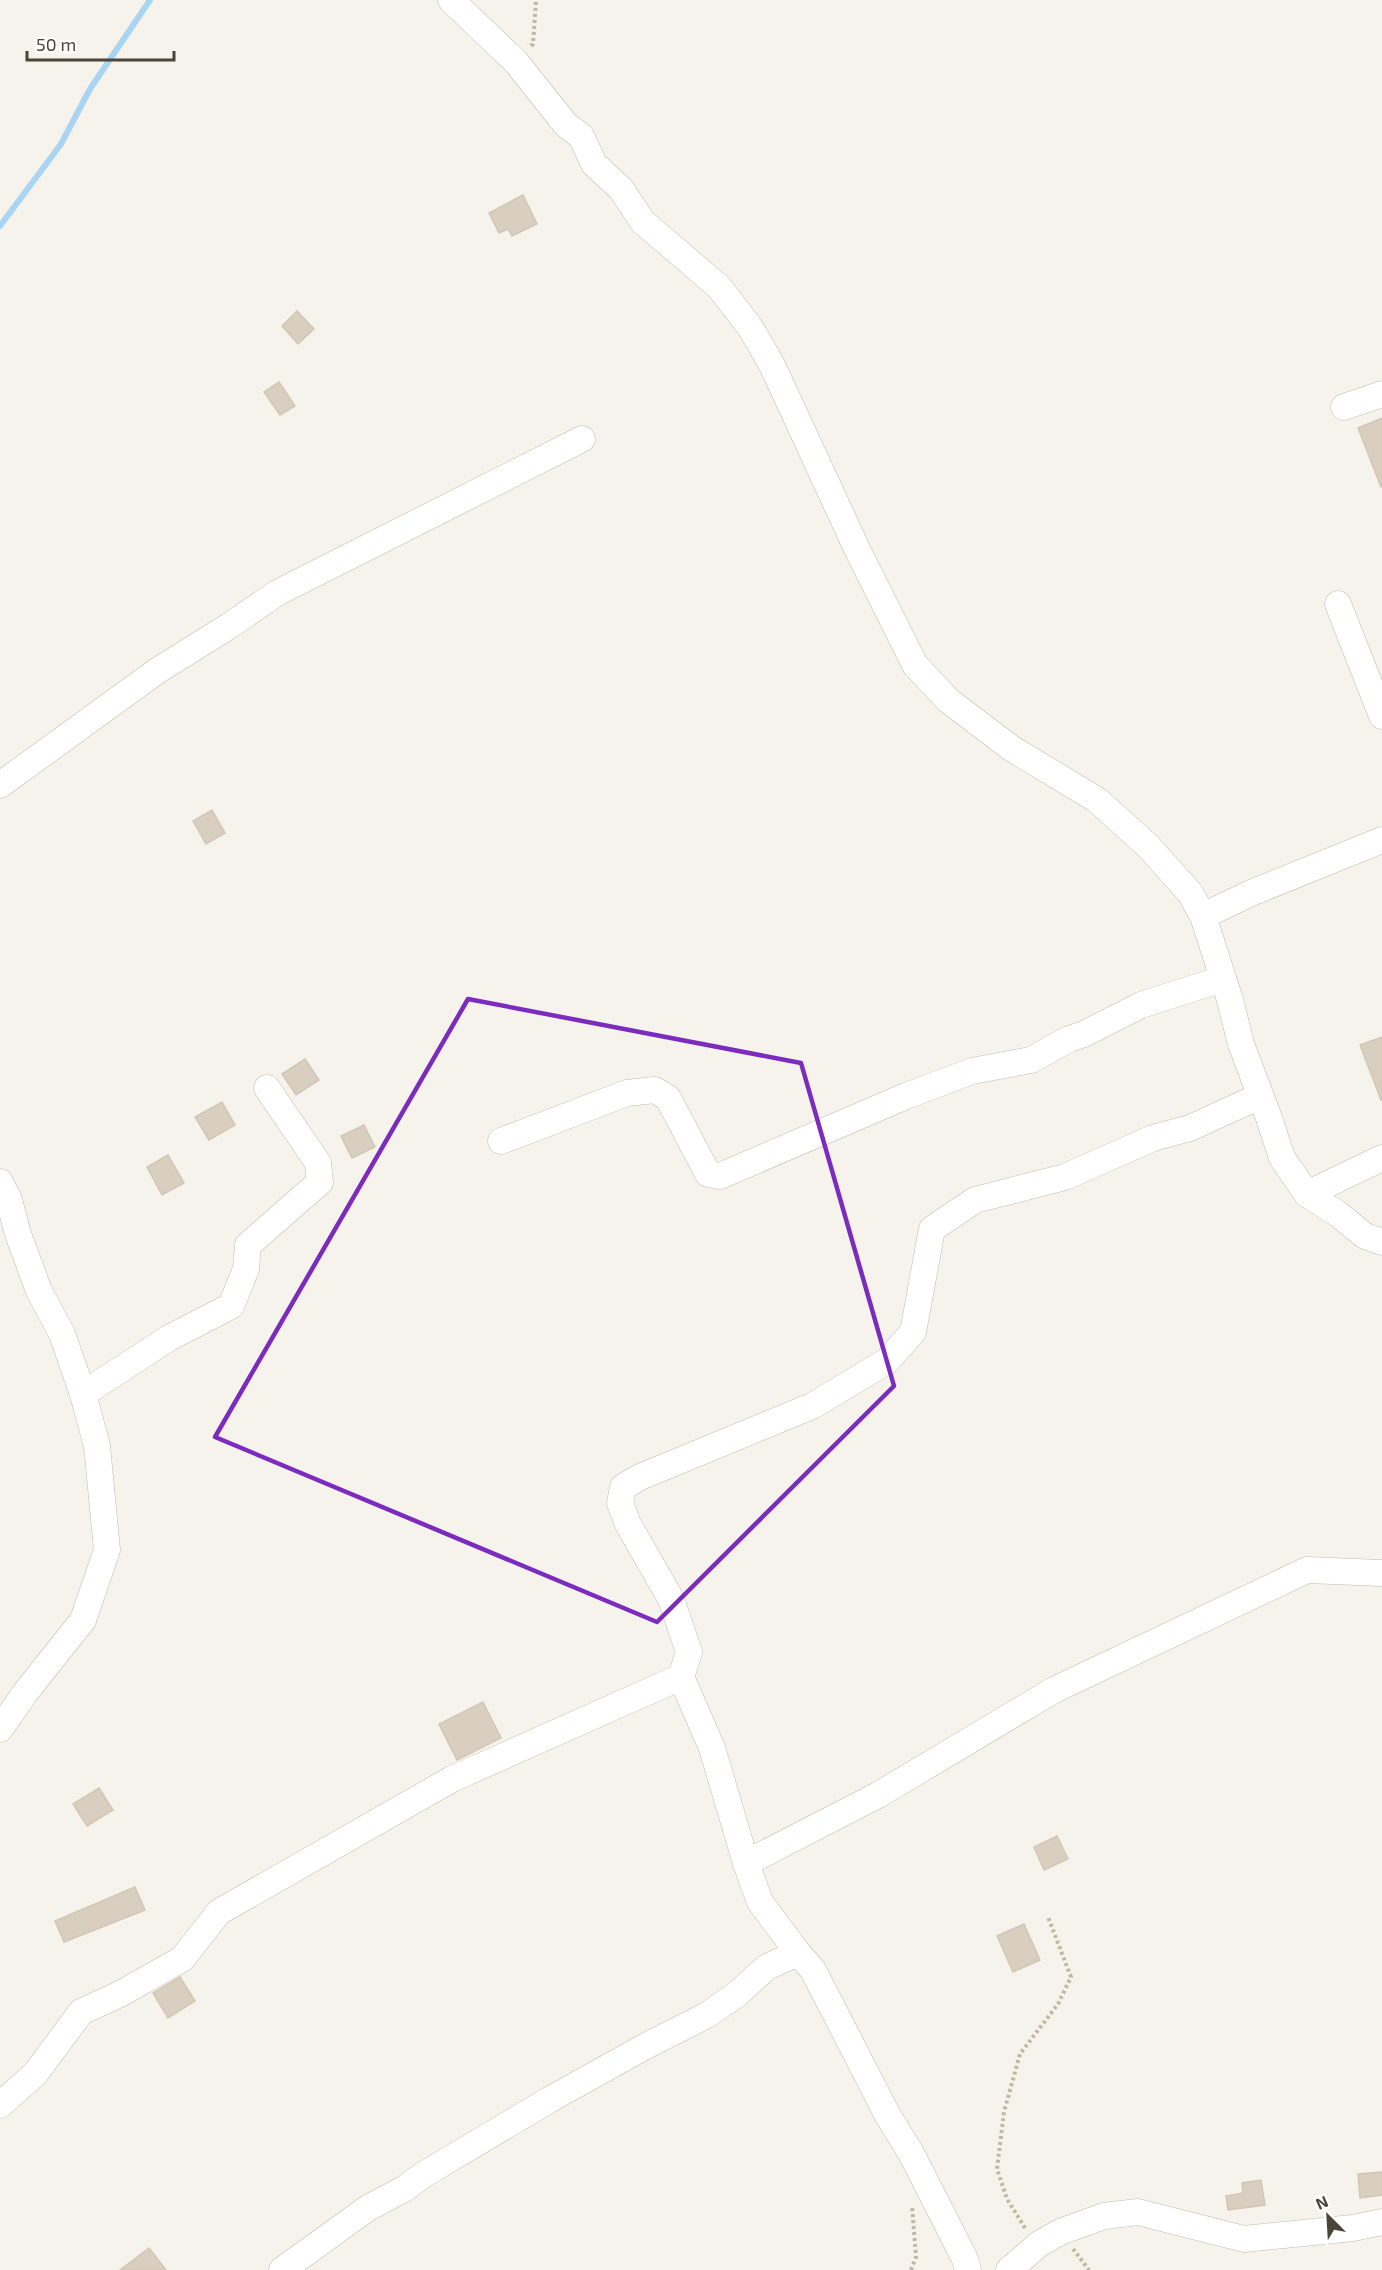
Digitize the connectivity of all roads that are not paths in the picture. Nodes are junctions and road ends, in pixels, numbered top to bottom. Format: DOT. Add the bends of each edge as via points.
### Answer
graph roads {
  1 [pos="451,0"];
  2 [pos="1382,394"];
  3 [pos="1344,407"];
  4 [pos="582,439"];
  5 [pos="1338,604"];
  6 [pos="1382,716"];
  7 [pos="0,785"];
  8 [pos="1382,840"];
  9 [pos="1203,916"];
  10 [pos="1222,979"];
  11 [pos="267,1088"];
  12 [pos="1260,1096"];
  13 [pos="501,1141"];
  14 [pos="1382,1158"];
  15 [pos="0,1182"];
  16 [pos="1306,1194"];
  17 [pos="1382,1242"];
  18 [pos="83,1394"];
  19 [pos="1382,1573"];
  20 [pos="681,1677"];
  21 [pos="0,1729"];
  22 [pos="746,1863"];
  23 [pos="798,1953"];
  24 [pos="0,2104"];
  25 [pos="1382,2222"];
  26 [pos="282,2270"];
  27 [pos="968,2270"];
  28 [pos="1009,2270"];
  1 -- 9 [label="street" via="516,62 580,136 594,164 621,189 643,222 719,287 750,327 772,365 915,665 949,701 1011,748 1114,815 1162,861 1190,893"];
  2 -- 3 [label="street"];
  4 -- 7 [label="street" via="277,592 157,671"];
  5 -- 6 [label="street"];
  8 -- 9 [label="street"];
  9 -- 10 [label="street"];
  10 -- 12 [label="street"];
  10 -- 13 [label="street" via="1142,1005 1031,1060 972,1071 906,1096 720,1176 708,1174 668,1098 654,1090 627,1093"];
  11 -- 18 [label="street" via="318,1163 320,1182 248,1245 246,1269 231,1306 170,1338"];
  12 -- 16 [label="street" via="1282,1158"];
  12 -- 20 [label="street" via="1065,1177 975,1200 932,1229 913,1332 887,1361 812,1406 624,1487 620,1503 628,1524 671,1599 689,1652"];
  14 -- 16 [label="street"];
  15 -- 18 [label="street" via="39,1291 62,1334"];
  16 -- 17 [label="street" via="1365,1236"];
  18 -- 21 [label="street" via="97,1446 107,1550 83,1620"];
  19 -- 22 [label="street" via="1307,1570 1054,1690 878,1795"];
  20 -- 22 [label="street" via="712,1748"];
  20 -- 24 [label="street" via="452,1779 219,1912 182,1959 81,2012 35,2074"];
  22 -- 23 [label="street" via="760,1902"];
  23 -- 26 [label="street" via="767,1967 707,2015 549,2100 368,2208"];
  23 -- 27 [label="street" via="813,1970 833,2007 929,2187"];
  25 -- 28 [label="street" via="1244,2239 1138,2212 1104,2216 1039,2244"];
}
